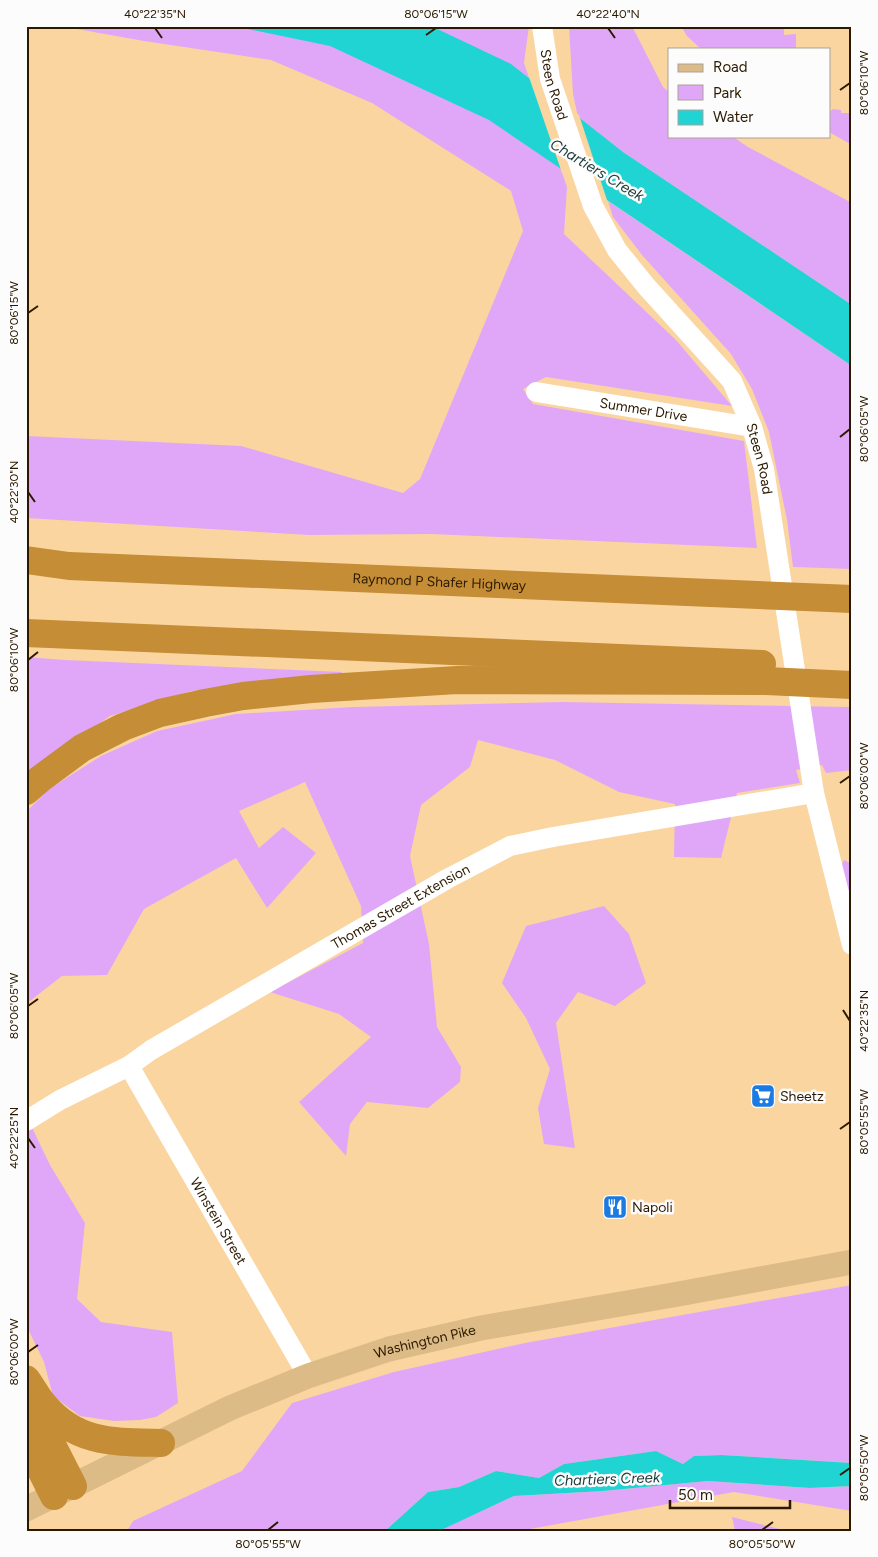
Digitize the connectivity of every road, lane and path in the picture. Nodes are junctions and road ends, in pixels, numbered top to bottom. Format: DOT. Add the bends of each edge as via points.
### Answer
graph roads {
  1 [pos="542,26"];
  2 [pos="536,392"];
  3 [pos="752,427"];
  4 [pos="26,560"];
  5 [pos="852,599"];
  6 [pos="26,634"];
  7 [pos="852,668"];
  8 [pos="852,685"];
  9 [pos="26,792"];
  10 [pos="814,793"];
  11 [pos="852,945"];
  12 [pos="129,1066"];
  13 [pos="26,1121"];
  14 [pos="852,1262"];
  15 [pos="308,1376"];
  16 [pos="26,1379"];
  17 [pos="26,1387"];
  18 [pos="26,1440"];
  19 [pos="161,1443"];
  20 [pos="64,1491"];
  21 [pos="26,1509"];
  1 -- 3 [label="street, Steen Road" via="550,79 593,206 617,250 732,382"];
  2 -- 3 [label="street, Summer Drive"];
  3 -- 10 [label="street, Steen Road" via="774,524"];
  4 -- 5 [label="highway, Raymond P Shafer Highway" via="78,566"];
  6 -- 7 [label="highway"];
  8 -- 9 [label="highway" via="457,680 243,696 160,713 123,727 82,748"];
  10 -- 11 [label="street, Steen Road"];
  10 -- 12 [label="street, Thomas Street Extension" via="510,846 447,879 151,1050"];
  12 -- 13 [label="street, Thomas Street Extension" via="60,1100"];
  12 -- 15 [label="street, Winstein Street"];
  14 -- 15 [label="main road, Washington Pike" via="455,1332 389,1349"];
  15 -- 19 [label="main road, Washington Pike" via="230,1408"];
  16 -- 19 [label="highway" via="44,1405 64,1424 84,1435 116,1442"];
  17 -- 20 [label="highway"];
  18 -- 20 [label="highway"];
  19 -- 20 [label="main road, Washington Pike"];
  20 -- 21 [label="main road, Washington Pike"];
}
